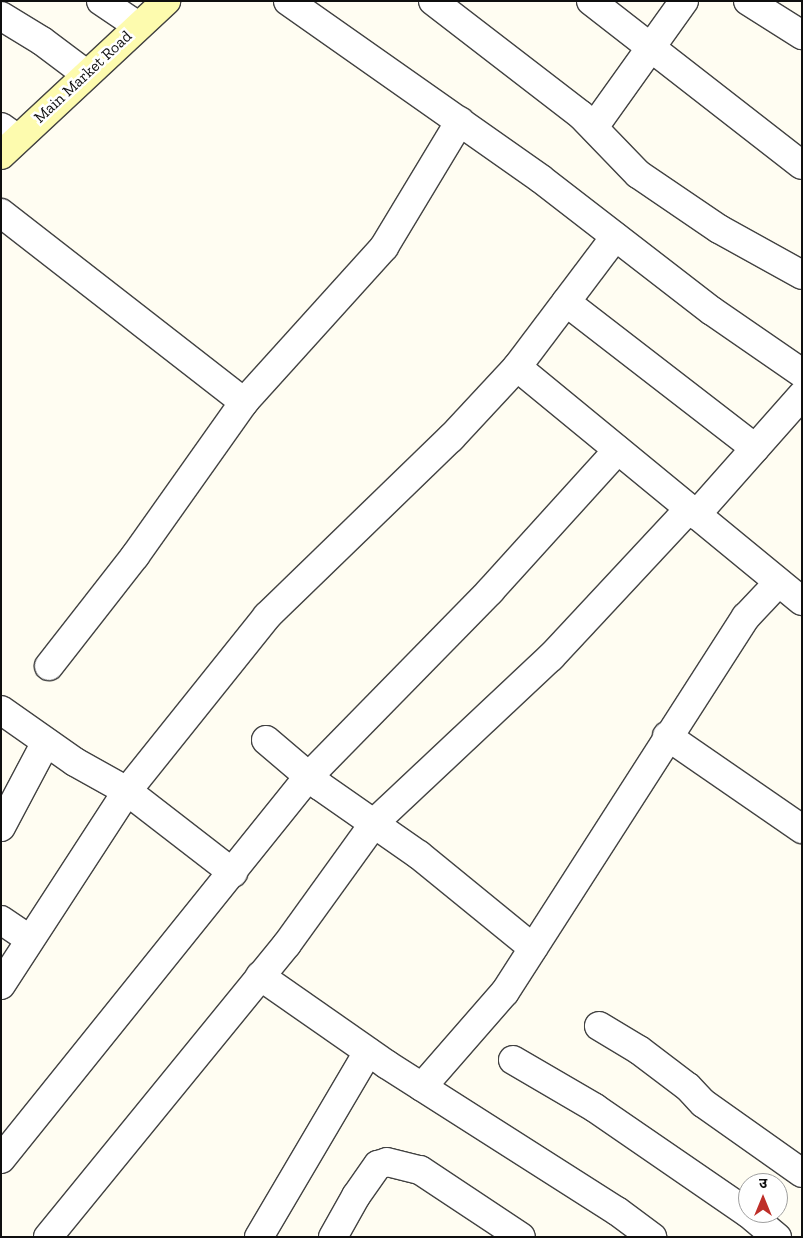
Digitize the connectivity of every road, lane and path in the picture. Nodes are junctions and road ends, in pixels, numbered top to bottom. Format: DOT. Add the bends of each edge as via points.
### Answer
graph roads {
  1 [pos="101,1"];
  2 [pos="166,1"];
  3 [pos="288,1"];
  4 [pos="433,1"];
  5 [pos="591,1"];
  6 [pos="684,1"];
  7 [pos="748,1"];
  8 [pos="1,16"];
  9 [pos="138,26"];
  10 [pos="802,35"];
  11 [pos="653,48"];
  12 [pos="86,74"];
  13 [pos="460,121"];
  14 [pos="594,127"];
  15 [pos="7,140"];
  16 [pos="802,165"];
  17 [pos="1,213"];
  18 [pos="615,238"];
  19 [pos="802,276"];
  20 [pos="566,302"];
  21 [pos="517,368"];
  22 [pos="802,373"];
  23 [pos="802,395"];
  24 [pos="244,402"];
  25 [pos="755,448"];
  26 [pos="618,450"];
  27 [pos="693,512"];
  28 [pos="777,584"];
  29 [pos="802,601"];
  30 [pos="49,666"];
  31 [pos="1,710"];
  32 [pos="667,736"];
  33 [pos="266,740"];
  34 [pos="46,742"];
  35 [pos="309,776"];
  36 [pos="127,791"];
  37 [pos="375,822"];
  38 [pos="800,824"];
  39 [pos="1,827"];
  40 [pos="233,873"];
  41 [pos="1,920"];
  42 [pos="29,939"];
  43 [pos="533,948"];
  44 [pos="260,976"];
  45 [pos="1,985"];
  46 [pos="599,1026"];
  47 [pos="368,1052"];
  48 [pos="513,1060"];
  49 [pos="422,1087"];
  50 [pos="1,1159"];
  51 [pos="802,1174"];
  52 [pos="738,1206"];
  53 [pos="760,1223"];
  54 [pos="48,1237"];
  55 [pos="259,1237"];
  56 [pos="333,1237"];
  57 [pos="521,1237"];
  58 [pos="652,1237"];
  59 [pos="777,1237"];
  1 -- 9 [label="street"];
  2 -- 9 [label="street, Main Market Road"];
  3 -- 13 [label="street"];
  4 -- 14 [label="street"];
  5 -- 11 [label="street"];
  6 -- 11 [label="street"];
  7 -- 10 [label="street"];
  8 -- 12 [label="street" via="42,40"];
  9 -- 12 [label="street, Main Market Road"];
  11 -- 14 [label="street"];
  11 -- 16 [label="street"];
  12 -- 15 [label="street, Main Market Road"];
  13 -- 18 [label="street"];
  13 -- 24 [label="street" via="384,247"];
  14 -- 19 [label="street" via="638,174 719,229"];
  17 -- 24 [label="street"];
  18 -- 20 [label="street"];
  18 -- 22 [label="street"];
  20 -- 21 [label="street"];
  20 -- 25 [label="street"];
  21 -- 26 [label="street"];
  21 -- 36 [label="street" via="451,438 267,616"];
  23 -- 25 [label="street"];
  24 -- 30 [label="street" via="135,556"];
  25 -- 27 [label="street"];
  26 -- 27 [label="street"];
  26 -- 35 [label="street" via="490,591"];
  27 -- 28 [label="street"];
  27 -- 37 [label="street" via="551,657"];
  28 -- 29 [label="street"];
  28 -- 32 [label="street" via="746,617"];
  31 -- 34 [label="street"];
  32 -- 38 [label="street"];
  32 -- 43 [label="street"];
  33 -- 35 [label="street"];
  34 -- 36 [label="street"];
  34 -- 39 [label="street"];
  35 -- 37 [label="street"];
  35 -- 40 [label="street"];
  36 -- 40 [label="street"];
  36 -- 42 [label="street"];
  37 -- 43 [label="street"];
  37 -- 44 [label="street"];
  40 -- 50 [label="street"];
  41 -- 42 [label="street"];
  42 -- 45 [label="street"];
  43 -- 49 [label="street" via="505,992"];
  44 -- 47 [label="street"];
  44 -- 54 [label="street"];
  46 -- 51 [label="street" via="639,1050 688,1087 703,1103"];
  47 -- 49 [label="street"];
  47 -- 55 [label="street"];
  48 -- 52 [label="street" via="595,1108"];
  49 -- 58 [label="street" via="617,1211"];
  53 -- 59 [label="street"];
  56 -- 57 [label="street" via="378,1165 387,1162 420,1170"];
}
